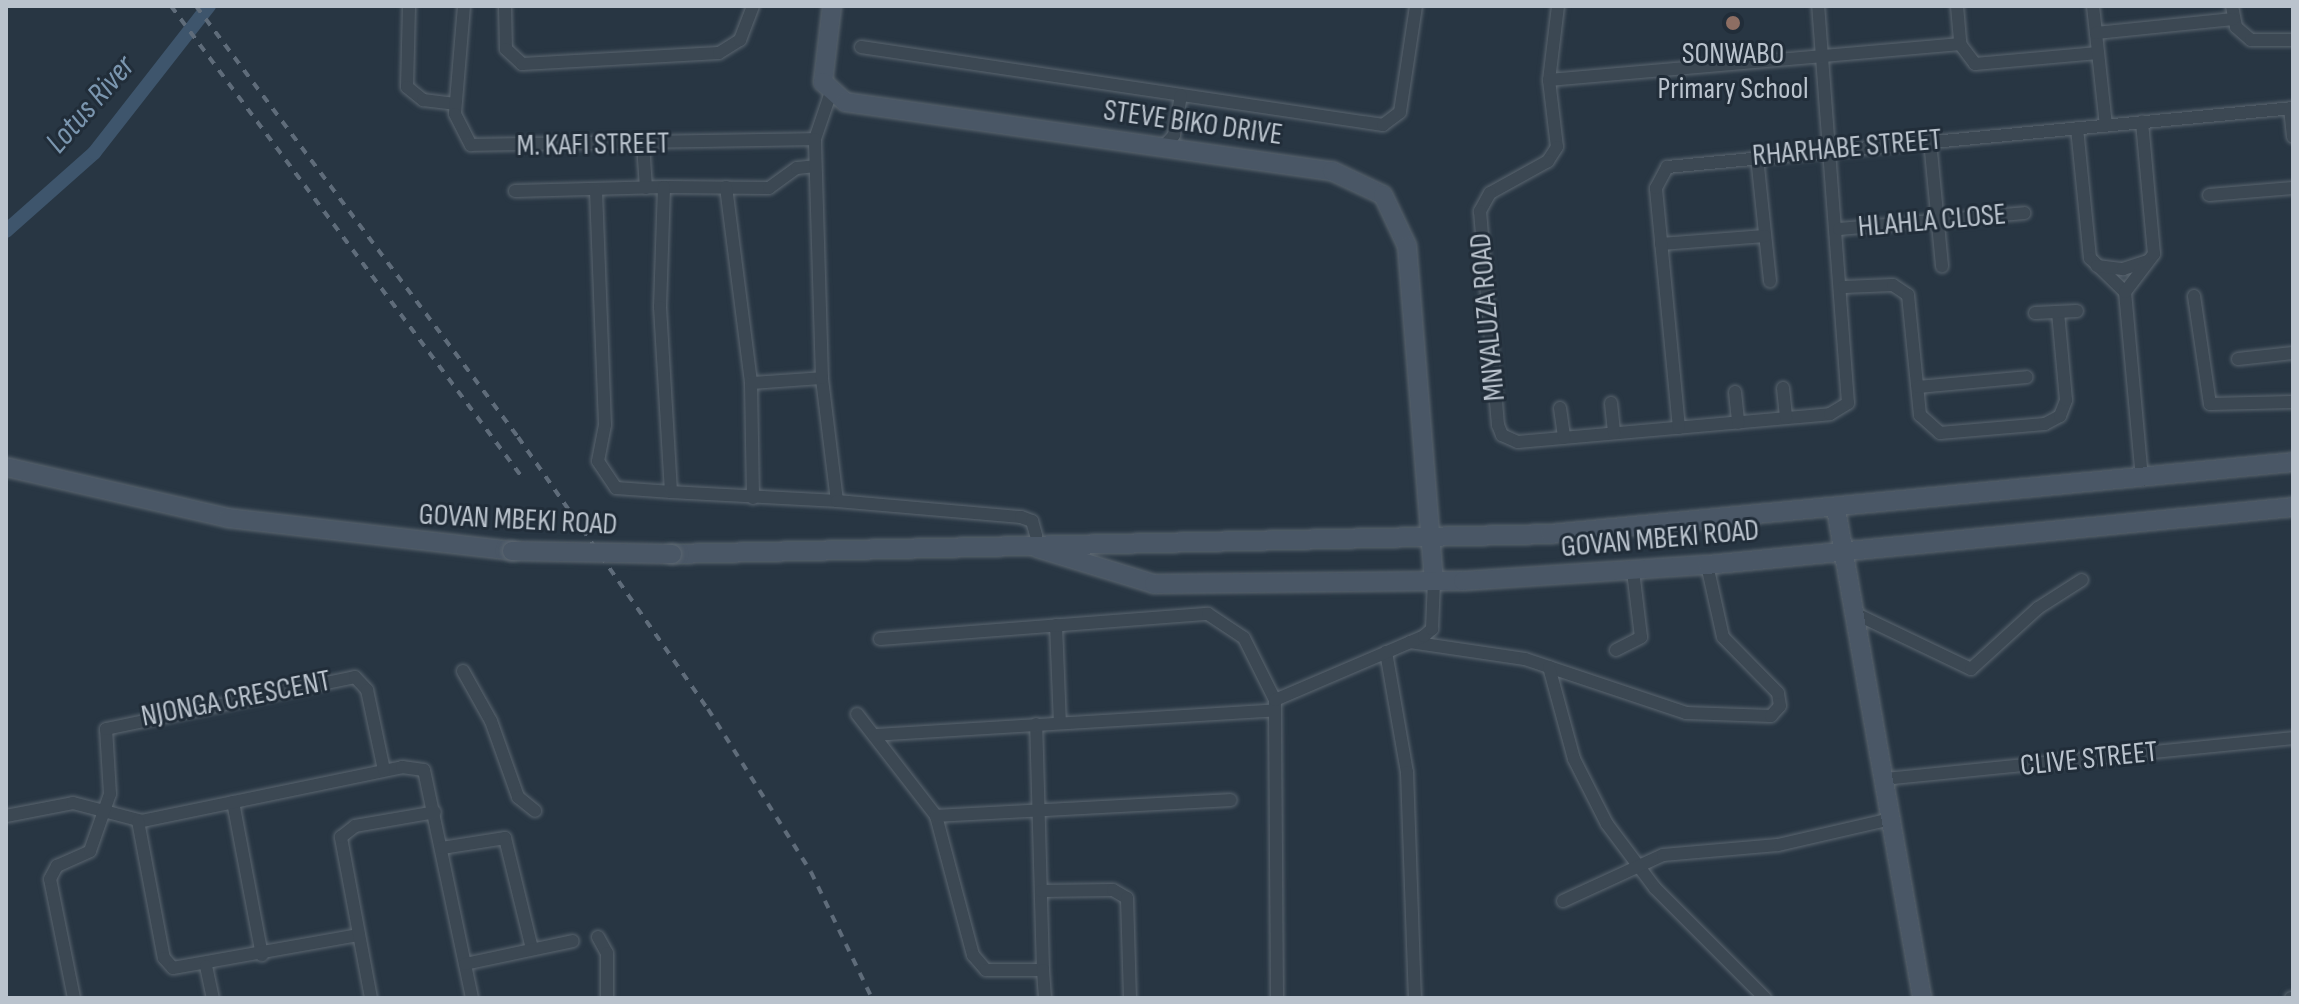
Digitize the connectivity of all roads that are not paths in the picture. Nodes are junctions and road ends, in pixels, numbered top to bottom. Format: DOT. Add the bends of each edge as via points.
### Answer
graph roads {
  1 [pos="409,6"];
  2 [pos="464,6"];
  3 [pos="505,6"];
  4 [pos="753,6"];
  5 [pos="832,6"];
  6 [pos="1416,6"];
  7 [pos="1558,6"];
  8 [pos="1818,6"];
  9 [pos="1957,6"];
  10 [pos="2093,6"];
  11 [pos="2233,12"];
  12 [pos="2096,33"];
  13 [pos="2293,40"];
  14 [pos="1960,44"];
  15 [pos="861,47"];
  16 [pos="2098,53"];
  17 [pos="1824,59"];
  18 [pos="1549,80"];
  19 [pos="830,95"];
  20 [pos="1181,96"];
  21 [pos="455,104"];
  22 [pos="2292,108"];
  23 [pos="2142,122"];
  24 [pos="2106,125"];
  25 [pos="2077,128"];
  26 [pos="2293,137"];
  27 [pos="815,139"];
  28 [pos="1930,141"];
  29 [pos="643,144"];
  30 [pos="1173,144"];
  31 [pos="1832,150"];
  32 [pos="1757,157"];
  33 [pos="815,166"];
  34 [pos="664,187"];
  35 [pos="726,187"];
  36 [pos="646,188"];
  37 [pos="2293,188"];
  38 [pos="596,190"];
  39 [pos="515,191"];
  40 [pos="2209,195"];
  41 [pos="2024,213"];
  42 [pos="1938,220"];
  43 [pos="1839,229"];
  44 [pos="1765,236"];
  45 [pos="1661,244"];
  46 [pos="2151,260"];
  47 [pos="1942,266"];
  48 [pos="2097,266"];
  49 [pos="1770,281"];
  50 [pos="1844,287"];
  51 [pos="2125,292"];
  52 [pos="2194,296"];
  53 [pos="2077,311"];
  54 [pos="2058,312"];
  55 [pos="2035,313"];
  56 [pos="2293,353"];
  57 [pos="2238,359"];
  58 [pos="2027,377"];
  59 [pos="822,378"];
  60 [pos="751,383"];
  61 [pos="1918,387"];
  62 [pos="1783,388"];
  63 [pos="1735,392"];
  64 [pos="2293,402"];
  65 [pos="1611,403"];
  66 [pos="1560,408"];
  67 [pos="1786,418"];
  68 [pos="1738,423"];
  69 [pos="1679,428"];
  70 [pos="1614,433"];
  71 [pos="1564,438"];
  72 [pos="2293,462"];
  73 [pos="6,467"];
  74 [pos="2142,480"];
  75 [pos="671,492"];
  76 [pos="753,498"];
  77 [pos="837,501"];
  78 [pos="2293,507"];
  79 [pos="1836,509"];
  80 [pos="1433,539"];
  81 [pos="1035,541"];
  82 [pos="1843,552"];
  83 [pos="1707,565"];
  84 [pos="1633,571"];
  85 [pos="2082,580"];
  86 [pos="1434,581"];
  87 [pos="1852,612"];
  88 [pos="1056,625"];
  89 [pos="880,639"];
  90 [pos="1410,642"];
  91 [pos="1616,650"];
  92 [pos="1386,652"];
  93 [pos="1549,667"];
  94 [pos="463,671"];
  95 [pos="1273,705"];
  96 [pos="857,714"];
  97 [pos="1060,723"];
  98 [pos="1036,724"];
  99 [pos="874,735"];
  100 [pos="2293,738"];
  101 [pos="384,770"];
  102 [pos="1884,779"];
  103 [pos="1231,800"];
  104 [pos="233,802"];
  105 [pos="1039,810"];
  106 [pos="535,811"];
  107 [pos="100,812"];
  108 [pos="435,812"];
  109 [pos="6,816"];
  110 [pos="936,816"];
  111 [pos="1891,819"];
  112 [pos="138,821"];
  113 [pos="442,848"];
  114 [pos="1636,866"];
  115 [pos="1041,891"];
  116 [pos="1563,901"];
  117 [pos="359,935"];
  118 [pos="598,937"];
  119 [pos="573,941"];
  120 [pos="532,949"];
  121 [pos="262,955"];
  122 [pos="465,964"];
  123 [pos="206,966"];
  124 [pos="1043,970"];
  125 [pos="74,998"];
  126 [pos="213,998"];
  127 [pos="371,998"];
  128 [pos="472,998"];
  129 [pos="607,998"];
  130 [pos="1045,998"];
  131 [pos="1130,998"];
  132 [pos="1277,998"];
  133 [pos="1415,998"];
  134 [pos="1765,998"];
  135 [pos="1922,998"];
  1 -- 21 [label="street" via="407,87 423,100"];
  2 -- 21 [label="street, M. KAFI STREET"];
  3 -- 4 [label="street" via="506,49 522,64 719,53 740,40"];
  5 -- 19 [label="main road" via="822,76"];
  6 -- 20 [label="street" via="1402,103 1391,123"];
  7 -- 18 [label="street"];
  8 -- 17 [label="street, MNYALUZA ROAD"];
  9 -- 14 [label="street"];
  10 -- 12 [label="street"];
  11 -- 12 [label="street"];
  11 -- 13 [label="street" via="2251,40"];
  12 -- 16 [label="street"];
  14 -- 16 [label="street" via="1978,65"];
  14 -- 17 [label="street"];
  15 -- 20 [label="street"];
  16 -- 24 [label="street"];
  17 -- 18 [label="street"];
  17 -- 31 [label="street, MNYALUZA ROAD"];
  18 -- 71 [label="street, MNYALUZA ROAD" via="1553,155 1490,193 1479,223 1502,435 1518,442"];
  19 -- 27 [label="street"];
  19 -- 30 [label="main road, STEVE BIKO DRIVE"];
  20 -- 30 [label="street"];
  21 -- 29 [label="street, M. KAFI STREET" via="459,133 484,148"];
  22 -- 23 [label="street, RHARHABE STREET"];
  22 -- 26 [label="street"];
  23 -- 24 [label="street, RHARHABE STREET"];
  23 -- 46 [label="street"];
  24 -- 25 [label="street, RHARHABE STREET"];
  25 -- 28 [label="street, RHARHABE STREET"];
  25 -- 48 [label="street" via="2088,246"];
  27 -- 29 [label="street, M. KAFI STREET"];
  27 -- 33 [label="street"];
  28 -- 31 [label="street, RHARHABE STREET"];
  28 -- 42 [label="street"];
  29 -- 36 [label="street"];
  30 -- 80 [label="main road, STEVE BIKO DRIVE" via="1347,173 1383,195 1405,235"];
  31 -- 32 [label="street, RHARHABE STREET"];
  31 -- 43 [label="street, MNYALUZA ROAD"];
  32 -- 44 [label="street"];
  32 -- 45 [label="street, RHARHABE STREET" via="1661,171 1656,188"];
  33 -- 35 [label="street" via="797,168 775,187"];
  33 -- 59 [label="street"];
  34 -- 35 [label="street"];
  34 -- 36 [label="street"];
  34 -- 75 [label="street" via="660,307"];
  35 -- 60 [label="street"];
  36 -- 38 [label="street"];
  37 -- 40 [label="street"];
  38 -- 39 [label="street"];
  38 -- 75 [label="street" via="605,425 598,461 616,488"];
  41 -- 42 [label="street, HLAHLA CLOSE"];
  42 -- 43 [label="street, HLAHLA CLOSE"];
  42 -- 47 [label="street"];
  43 -- 50 [label="street, MNYALUZA ROAD"];
  44 -- 45 [label="street"];
  44 -- 49 [label="street"];
  45 -- 69 [label="street, RHARHABE STREET"];
  46 -- 48 [label="street" via="2123,269"];
  46 -- 51 [label="street"];
  48 -- 51 [label="street"];
  50 -- 61 [label="street" via="1893,285 1908,295"];
  50 -- 67 [label="street, MNYALUZA ROAD" via="1850,400 1830,414"];
  51 -- 74 [label="street"];
  52 -- 64 [label="street" via="2210,404"];
  53 -- 54 [label="street"];
  54 -- 55 [label="street"];
  54 -- 61 [label="street" via="2066,400 2053,422 1934,432 1920,415"];
  56 -- 57 [label="street"];
  58 -- 61 [label="street"];
  59 -- 60 [label="street"];
  59 -- 77 [label="street"];
  60 -- 76 [label="street"];
  62 -- 67 [label="street"];
  63 -- 68 [label="street"];
  65 -- 70 [label="street"];
  66 -- 71 [label="street"];
  67 -- 68 [label="street, MNYALUZA ROAD"];
  68 -- 69 [label="street, MNYALUZA ROAD"];
  69 -- 70 [label="street, MNYALUZA ROAD"];
  70 -- 71 [label="street, MNYALUZA ROAD"];
  72 -- 74 [label="main road, GOVAN MBEKI ROAD"];
  73 -- 81 [label="main road, GOVAN MBEKI ROAD, bridge" via="228,518 512,551 672,554"];
  74 -- 79 [label="main road, GOVAN MBEKI ROAD"];
  75 -- 76 [label="street"];
  76 -- 77 [label="street"];
  77 -- 81 [label="street" via="1021,517 1032,521"];
  78 -- 82 [label="main road, GOVAN MBEKI ROAD"];
  79 -- 80 [label="main road, GOVAN MBEKI ROAD"];
  79 -- 82 [label="main road"];
  80 -- 81 [label="main road, GOVAN MBEKI ROAD"];
  80 -- 86 [label="main road, STEVE BIKO DRIVE"];
  81 -- 86 [label="main road, GOVAN MBEKI ROAD" via="1154,584"];
  82 -- 83 [label="main road, GOVAN MBEKI ROAD"];
  82 -- 87 [label="main road"];
  83 -- 84 [label="main road, GOVAN MBEKI ROAD"];
  83 -- 93 [label="street" via="1723,637 1770,682 1778,711 1764,718 1708,717"];
  84 -- 86 [label="main road, GOVAN MBEKI ROAD"];
  84 -- 91 [label="street" via="1641,637"];
  85 -- 87 [label="street" via="1967,670"];
  86 -- 90 [label="street" via="1432,629"];
  87 -- 102 [label="main road"];
  88 -- 89 [label="street"];
  88 -- 95 [label="street" via="1217,615 1244,638"];
  88 -- 97 [label="street"];
  90 -- 92 [label="street"];
  90 -- 93 [label="street"];
  92 -- 95 [label="street"];
  92 -- 133 [label="street" via="1407,772"];
  93 -- 114 [label="street" via="1583,781"];
  94 -- 106 [label="street" via="491,721 518,797"];
  95 -- 97 [label="street"];
  95 -- 132 [label="street"];
  96 -- 99 [label="street"];
  97 -- 98 [label="street"];
  98 -- 99 [label="street"];
  98 -- 105 [label="street"];
  99 -- 110 [label="street"];
  100 -- 102 [label="street, CLIVE STREET"];
  101 -- 104 [label="street"];
  101 -- 107 [label="street, NJONGA CRESCENT" via="365,685 349,677 111,726 102,736 110,790"];
  101 -- 108 [label="street" via="424,770"];
  102 -- 111 [label="main road"];
  103 -- 105 [label="street"];
  104 -- 112 [label="street"];
  104 -- 121 [label="street"];
  105 -- 110 [label="street"];
  105 -- 115 [label="street"];
  107 -- 109 [label="street" via="73,803"];
  107 -- 112 [label="street"];
  107 -- 125 [label="street" via="90,851 57,866 50,879"];
  108 -- 113 [label="street"];
  108 -- 117 [label="street" via="355,826 341,837"];
  110 -- 124 [label="street" via="976,962 986,970"];
  111 -- 114 [label="street" via="1778,845 1680,851"];
  111 -- 135 [label="main road"];
  112 -- 123 [label="street" via="167,964"];
  113 -- 120 [label="street" via="505,838"];
  113 -- 122 [label="street"];
  114 -- 116 [label="street"];
  114 -- 134 [label="street"];
  115 -- 124 [label="street"];
  115 -- 131 [label="street" via="1113,890 1127,898"];
  117 -- 121 [label="street"];
  117 -- 127 [label="street"];
  118 -- 129 [label="street" via="607,953"];
  119 -- 120 [label="street"];
  120 -- 122 [label="street"];
  121 -- 123 [label="street"];
  122 -- 128 [label="street"];
  123 -- 126 [label="street"];
  124 -- 130 [label="street"];
}
